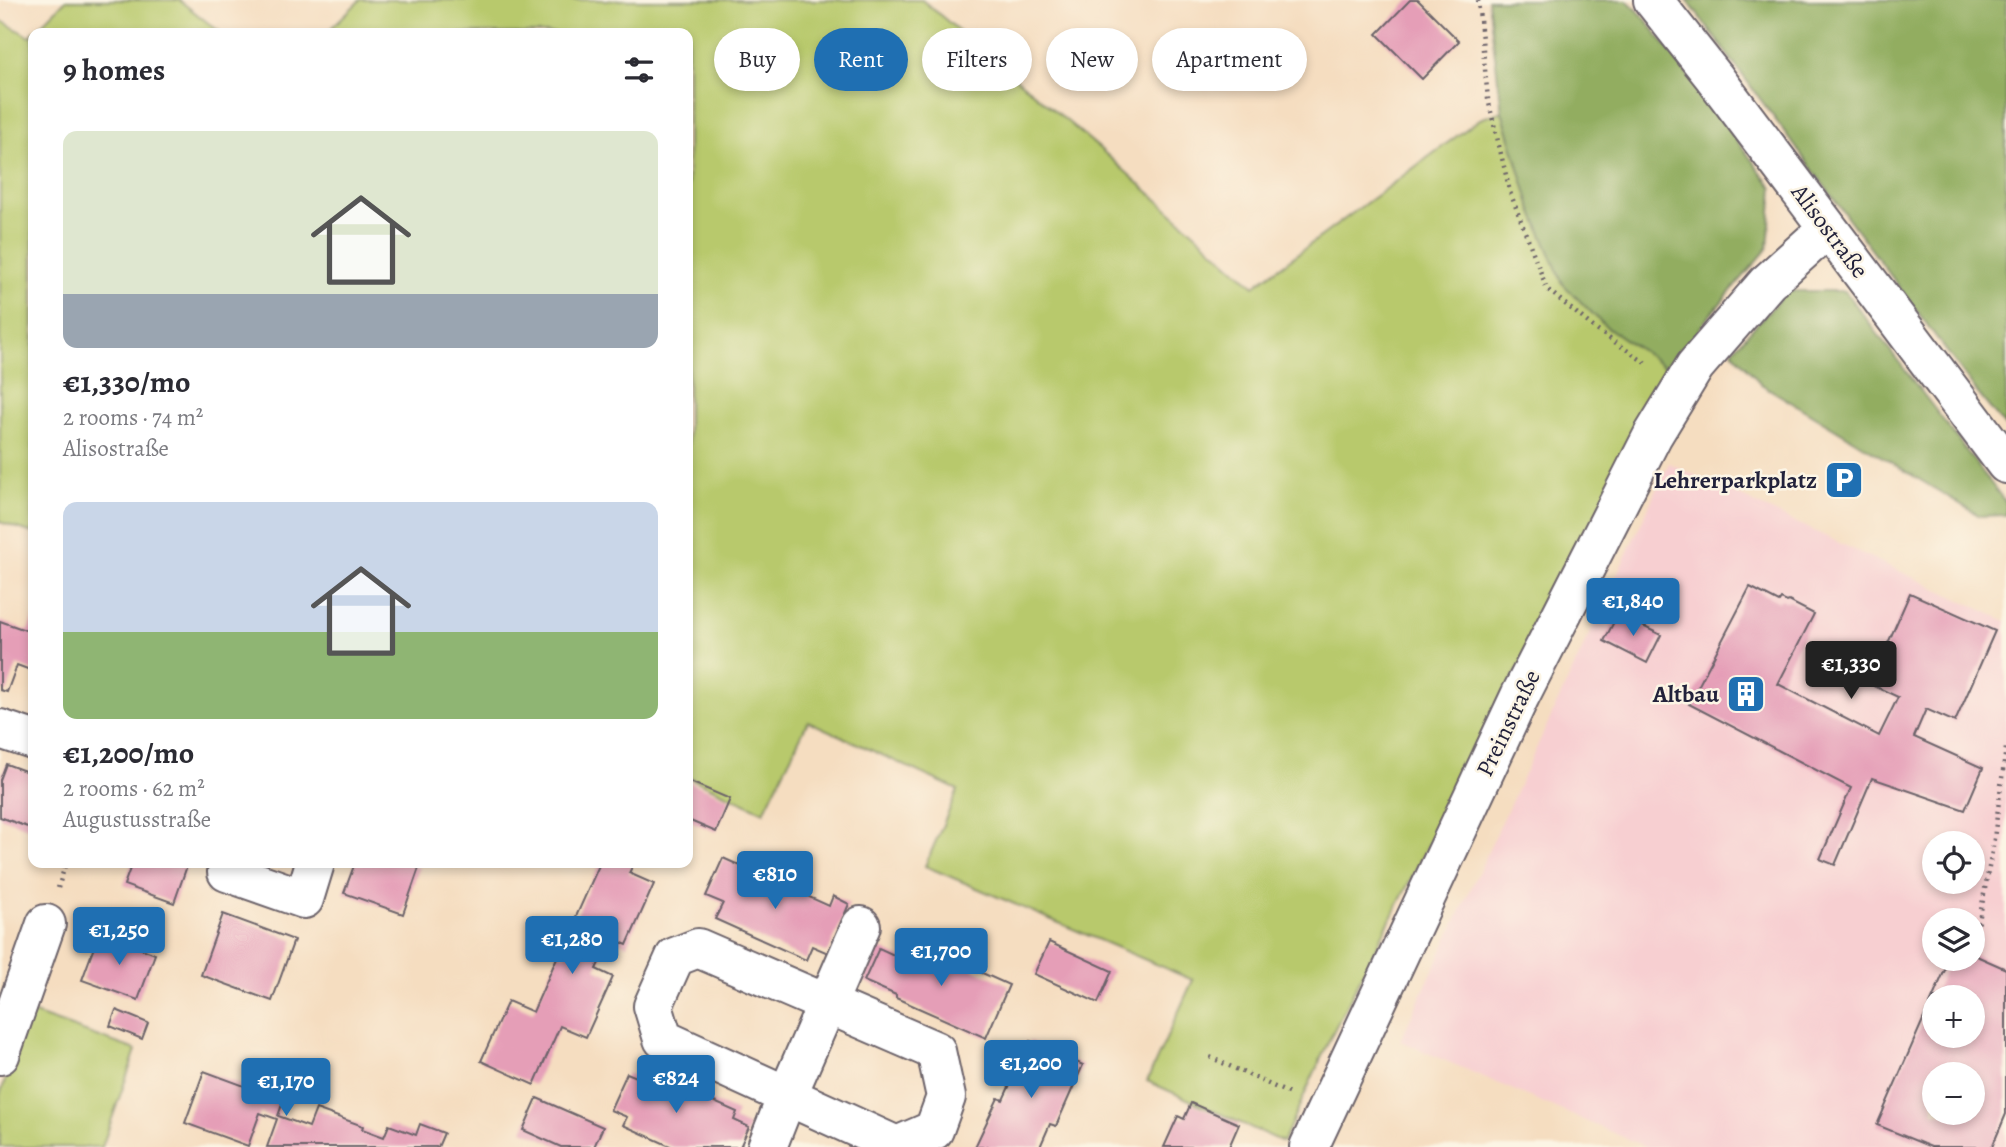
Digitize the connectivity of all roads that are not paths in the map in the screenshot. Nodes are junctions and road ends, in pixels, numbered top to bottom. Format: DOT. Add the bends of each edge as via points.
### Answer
graph roads {
  1 [pos="1653,0"];
  2 [pos="1828,229"];
  3 [pos="2006,464"];
  4 [pos="0,729"];
  5 [pos="28,738"];
  6 [pos="228,868"];
  7 [pos="314,868"];
  8 [pos="46,924"];
  9 [pos="860,926"];
  10 [pos="826,1003"];
  11 [pos="0,1055"];
  12 [pos="787,1096"];
  13 [pos="768,1147"];
  14 [pos="1309,1147"];
  1 -- 2 [label="street, Alisostraße"];
  2 -- 3 [label="street, Alisostraße"];
  2 -- 14 [label="street, Preinstraße" via="1767,283 1681,387 1520,696"];
  4 -- 5 [label="street"];
  6 -- 7 [label="street" via="227,872 304,900"];
  8 -- 11 [label="street"];
  9 -- 10 [label="street"];
  10 -- 12 [label="street"];
  10 -- 12 [label="street" via="936,1051 946,1097 934,1130 897,1146"];
  10 -- 12 [label="street" via="698,948 675,957 653,1006 663,1039"];
  12 -- 13 [label="street"];
}
